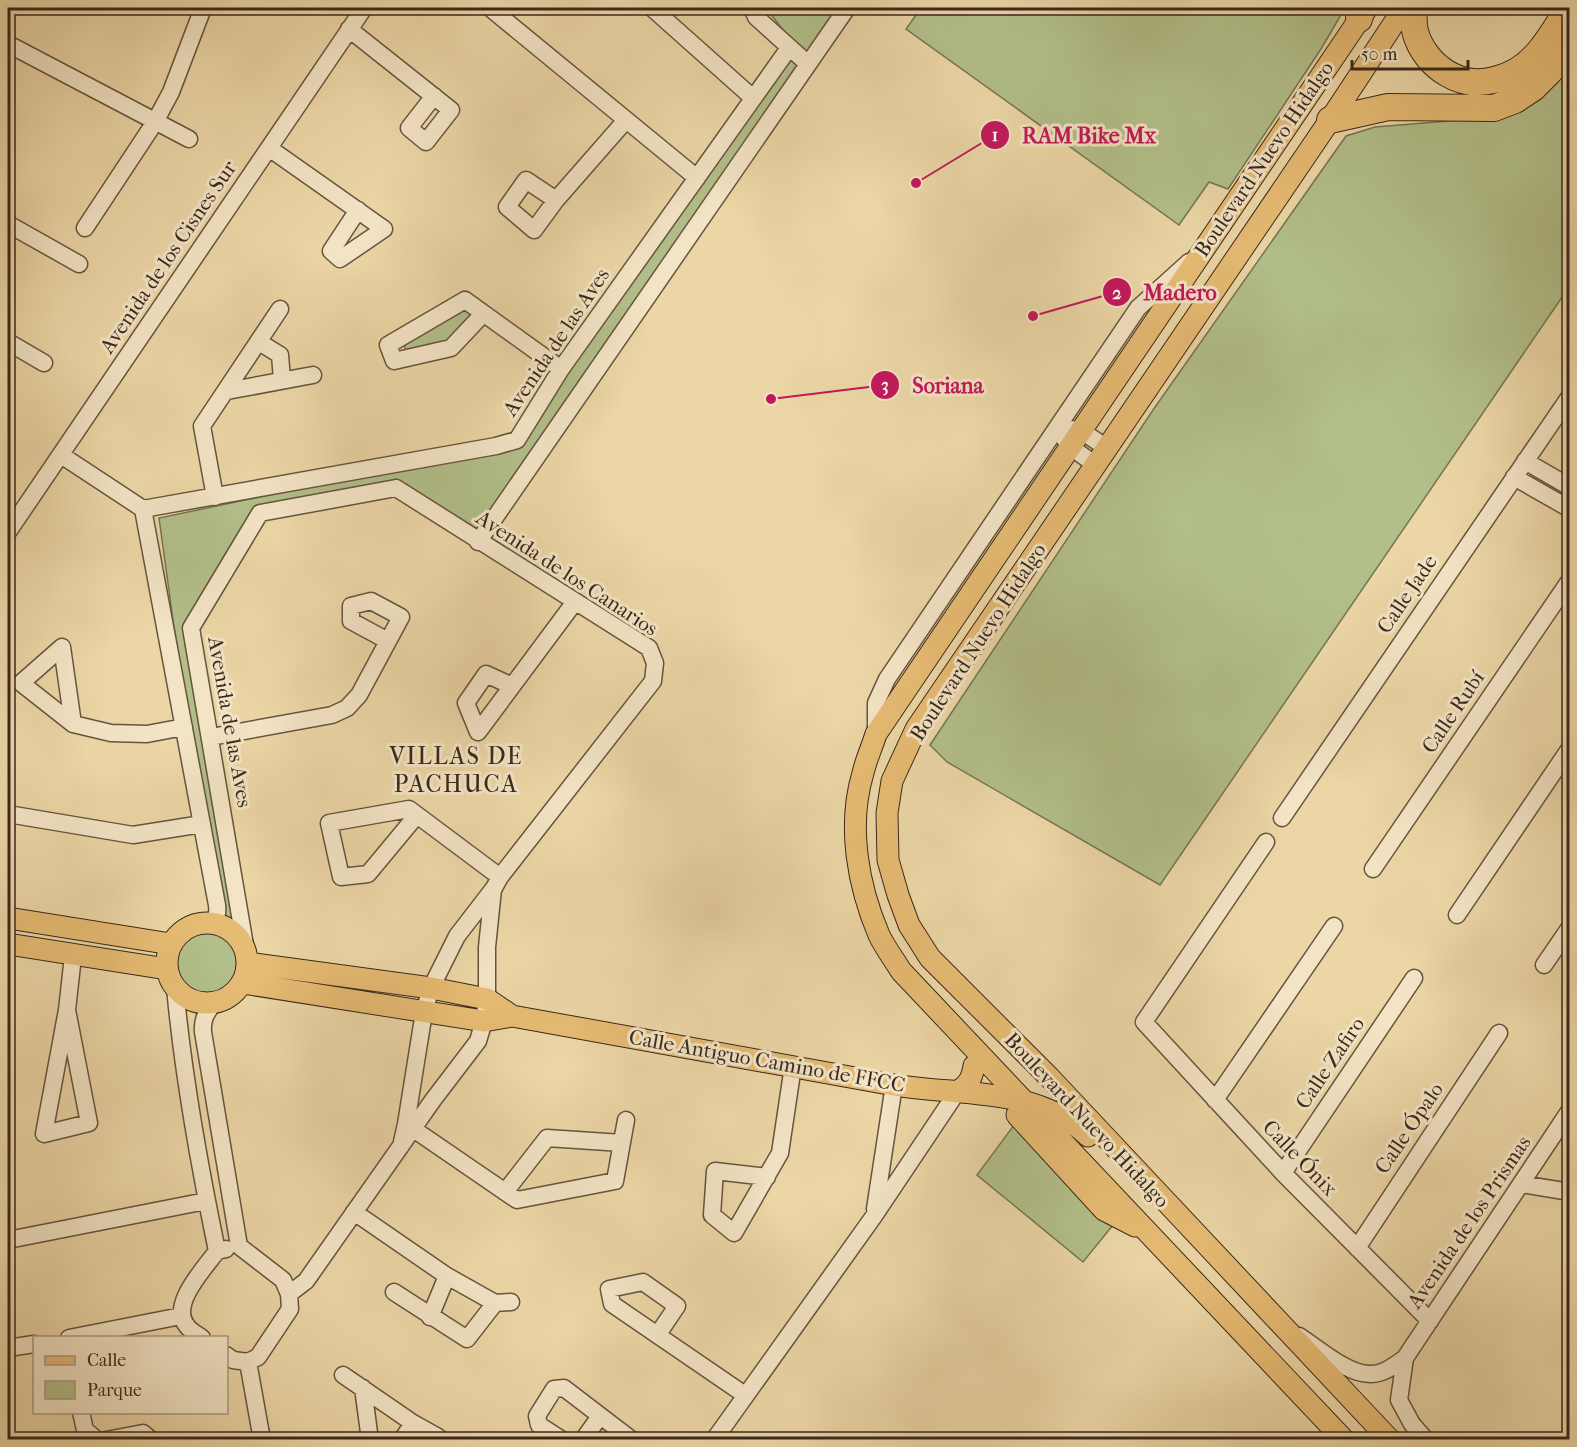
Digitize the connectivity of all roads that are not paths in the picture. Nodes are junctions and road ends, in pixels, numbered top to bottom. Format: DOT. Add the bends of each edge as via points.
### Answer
graph roads {
  1 [pos="203,8"];
  2 [pos="364,8"];
  3 [pos="490,8"];
  4 [pos="652,8"];
  5 [pos="752,8"];
  6 [pos="847,8"];
  7 [pos="1404,8"];
  8 [pos="1415,8"];
  9 [pos="1569,8"];
  10 [pos="1363,11"];
  11 [pos="349,29"];
  12 [pos="1569,41"];
  13 [pos="8,44"];
  14 [pos="789,48"];
  15 [pos="808,64"];
  16 [pos="434,96"];
  17 [pos="753,98"];
  18 [pos="626,120"];
  19 [pos="1330,120"];
  20 [pos="155,122"];
  21 [pos="189,139"];
  22 [pos="269,148"];
  23 [pos="697,178"];
  24 [pos="556,200"];
  25 [pos="358,210"];
  26 [pos="8,224"];
  27 [pos="85,228"];
  28 [pos="1201,252"];
  29 [pos="79,264"];
  30 [pos="280,309"];
  31 [pos="483,314"];
  32 [pos="8,342"];
  33 [pos="259,342"];
  34 [pos="45,363"];
  35 [pos="561,369"];
  36 [pos="313,375"];
  37 [pos="282,380"];
  38 [pos="227,390"];
  39 [pos="1569,396"];
  40 [pos="1057,426"];
  41 [pos="1074,438"];
  42 [pos="517,440"];
  43 [pos="61,455"];
  44 [pos="1102,457"];
  45 [pos="1525,461"];
  46 [pos="532,462"];
  47 [pos="400,463"];
  48 [pos="1514,477"];
  49 [pos="1569,488"];
  50 [pos="396,489"];
  51 [pos="255,490"];
  52 [pos="215,497"];
  53 [pos="143,509"];
  54 [pos="1569,509"];
  55 [pos="260,513"];
  56 [pos="8,532"];
  57 [pos="478,542"];
  58 [pos="1569,580"];
  59 [pos="574,603"];
  60 [pos="191,628"];
  61 [pos="167,633"];
  62 [pos="388,641"];
  63 [pos="512,686"];
  64 [pos="73,724"];
  65 [pos="184,727"];
  66 [pos="876,734"];
  67 [pos="211,737"];
  68 [pos="1569,748"];
  69 [pos="8,801"];
  70 [pos="8,814"];
  71 [pos="417,815"];
  72 [pos="25,816"];
  73 [pos="1282,818"];
  74 [pos="202,824"];
  75 [pos="1266,842"];
  76 [pos="1373,868"];
  77 [pos="497,883"];
  78 [pos="1456,915"];
  79 [pos="8,918"];
  80 [pos="210,923"];
  81 [pos="1334,926"];
  82 [pos="1569,927"];
  83 [pos="457,936"];
  84 [pos="8,944"];
  85 [pos="171,944"];
  86 [pos="487,947"];
  87 [pos="73,956"];
  88 [pos="246,965"];
  89 [pos="1544,965"];
  90 [pos="171,978"];
  91 [pos="1414,978"];
  92 [pos="431,988"];
  93 [pos="487,999"];
  94 [pos="213,1004"];
  95 [pos="935,1008"];
  96 [pos="66,1010"];
  97 [pos="424,1012"];
  98 [pos="512,1016"];
  99 [pos="484,1021"];
  100 [pos="1499,1033"];
  101 [pos="793,1066"];
  102 [pos="974,1066"];
  103 [pos="894,1085"];
  104 [pos="957,1092"];
  105 [pos="411,1096"];
  106 [pos="1000,1097"];
  107 [pos="1022,1099"];
  108 [pos="433,1100"];
  109 [pos="1215,1100"];
  110 [pos="1569,1110"];
  111 [pos="626,1119"];
  112 [pos="1025,1123"];
  113 [pos="410,1126"];
  114 [pos="622,1143"];
  115 [pos="883,1158"];
  116 [pos="909,1163"];
  117 [pos="1283,1173"];
  118 [pos="767,1177"];
  119 [pos="1521,1184"];
  120 [pos="1151,1187"];
  121 [pos="505,1192"];
  122 [pos="1569,1192"];
  123 [pos="207,1201"];
  124 [pos="354,1212"];
  125 [pos="874,1216"];
  126 [pos="1152,1235"];
  127 [pos="8,1240"];
  128 [pos="239,1246"];
  129 [pos="1357,1248"];
  130 [pos="217,1251"];
  131 [pos="447,1276"];
  132 [pos="394,1292"];
  133 [pos="289,1294"];
  134 [pos="181,1316"];
  135 [pos="430,1317"];
  136 [pos="1276,1320"];
  137 [pos="1430,1321"];
  138 [pos="658,1334"];
  139 [pos="79,1336"];
  140 [pos="200,1336"];
  141 [pos="33,1344"];
  142 [pos="8,1348"];
  143 [pos="228,1356"];
  144 [pos="1405,1358"];
  145 [pos="248,1362"];
  146 [pos="344,1375"];
  147 [pos="363,1388"];
  148 [pos="745,1395"];
  149 [pos="81,1414"];
  150 [pos="600,1416"];
  151 [pos="413,1423"];
  152 [pos="1380,1436"];
  153 [pos="438,1437"];
  154 [pos="97,1440"];
  155 [pos="106,1440"];
  156 [pos="151,1440"];
  157 [pos="262,1440"];
  158 [pos="370,1440"];
  159 [pos="402,1440"];
  160 [pos="562,1440"];
  161 [pos="583,1440"];
  162 [pos="632,1440"];
  163 [pos="714,1440"];
  164 [pos="1344,1440"];
  165 [pos="1409,1440"];
  166 [pos="1426,1440"];
  1 -- 20 [label="street" via="171,92"];
  2 -- 11 [label="street, Avenida de los Cisnes Sur"];
  3 -- 18 [label="street"];
  4 -- 17 [label="street"];
  5 -- 14 [label="street" via="756,17"];
  6 -- 15 [label="street"];
  7 -- 19 [label="main road, Boulevard Nuevo Hidalgo"];
  8 -- 9 [label="highway" via="1417,40 1429,59 1448,73 1472,82 1494,80 1535,59"];
  10 -- 28 [label="main road, Boulevard Nuevo Hidalgo"];
  11 -- 16 [label="street"];
  11 -- 22 [label="street, Avenida de los Cisnes Sur"];
  12 -- 19 [label="highway" via="1550,71 1533,88 1494,108 1388,107"];
  13 -- 20 [label="street"];
  14 -- 15 [label="street"];
  14 -- 17 [label="street, Avenida de las Aves"];
  15 -- 46 [label="street"];
  17 -- 23 [label="street, Avenida de las Aves"];
  18 -- 23 [label="street"];
  18 -- 24 [label="street"];
  19 -- 44 [label="main road, Boulevard Nuevo Hidalgo"];
  20 -- 21 [label="street"];
  20 -- 27 [label="street"];
  22 -- 25 [label="street"];
  22 -- 43 [label="street, Avenida de los Cisnes Sur"];
  23 -- 35 [label="street, Avenida de las Aves"];
  26 -- 29 [label="street"];
  28 -- 40 [label="street" via="1138,308"];
  28 -- 41 [label="main road, Boulevard Nuevo Hidalgo"];
  30 -- 33 [label="street"];
  31 -- 31 [label="street" via="465,300 388,345 394,361 451,348"];
  31 -- 35 [label="street"];
  32 -- 34 [label="street"];
  33 -- 37 [label="street" via="280,355"];
  33 -- 38 [label="street"];
  35 -- 42 [label="street, Avenida de las Aves"];
  36 -- 37 [label="street"];
  37 -- 38 [label="street"];
  38 -- 52 [label="street" via="202,426"];
  39 -- 45 [label="street, Calle Jade"];
  40 -- 41 [label="street"];
  40 -- 66 [label="street" via="887,679 876,702"];
  41 -- 44 [label="street"];
  41 -- 66 [label="main road, Boulevard Nuevo Hidalgo"];
  42 -- 46 [label="street"];
  42 -- 47 [label="street, Avenida de las Aves"];
  43 -- 53 [label="street"];
  43 -- 56 [label="street, Avenida de los Cisnes Sur"];
  44 -- 120 [label="main road, Boulevard Nuevo Hidalgo" via="916,729 892,781 887,813 888,860 909,925 930,958 1050,1078"];
  45 -- 48 [label="street, Calle Jade"];
  45 -- 49 [label="street"];
  46 -- 57 [label="street"];
  47 -- 50 [label="street"];
  47 -- 51 [label="street, Avenida de las Aves"];
  48 -- 54 [label="street"];
  48 -- 73 [label="street, Calle Jade"];
  50 -- 55 [label="street"];
  50 -- 57 [label="street, Avenida de los Canarios"];
  51 -- 52 [label="street, Avenida de las Aves"];
  51 -- 55 [label="street"];
  52 -- 53 [label="street, Avenida de las Aves"];
  53 -- 61 [label="street"];
  55 -- 60 [label="street, Avenida de las Aves"];
  57 -- 59 [label="street, Avenida de los Canarios"];
  58 -- 76 [label="street, Calle Rubí"];
  59 -- 63 [label="street"];
  59 -- 77 [label="street, Avenida de los Canarios" via="649,648 655,663 653,681"];
  60 -- 61 [label="street"];
  60 -- 67 [label="street, Avenida de las Aves"];
  61 -- 65 [label="street"];
  62 -- 67 [label="street" via="359,696 347,708 332,716"];
  63 -- 63 [label="street" via="486,674 466,703 478,732"];
  64 -- 65 [label="street" via="111,733 147,734"];
  65 -- 74 [label="street"];
  66 -- 95 [label="main road, Boulevard Nuevo Hidalgo" via="856,809 857,860 880,938 901,971"];
  67 -- 88 [label="street, Avenida de las Aves"];
  68 -- 78 [label="street"];
  69 -- 72 [label="street"];
  70 -- 72 [label="street"];
  71 -- 71 [label="street" via="409,809 329,824 340,877 368,874"];
  71 -- 77 [label="street"];
  72 -- 74 [label="street" via="133,835"];
  74 -- 80 [label="street" via="218,913"];
  75 -- 109 [label="street, Calle Ónix" via="1144,1022"];
  77 -- 83 [label="street, Avenida de los Canarios"];
  77 -- 86 [label="street, Avenida de los Canarios"];
  79 -- 85 [label="main road"];
  80 -- 85 [label="main road" via="202,922 184,930"];
  80 -- 88 [label="main road" via="221,924 240,939"];
  81 -- 109 [label="street"];
  82 -- 89 [label="street"];
  83 -- 86 [label="street" via="480,939"];
  83 -- 92 [label="street, Avenida de los Canarios"];
  84 -- 87 [label="main road"];
  85 -- 90 [label="main road" via="167,956"];
  86 -- 93 [label="street, Avenida de los Canarios"];
  87 -- 90 [label="main road"];
  87 -- 96 [label="street"];
  88 -- 92 [label="main road, Calle Antiguo Camino de FFCC"];
  88 -- 94 [label="main road" via="231,997"];
  88 -- 97 [label="main road, Calle Antiguo Camino de FFCC"];
  90 -- 94 [label="main road" via="184,996 194,1002"];
  90 -- 123 [label="street"];
  91 -- 117 [label="street, Calle Zafiro"];
  92 -- 93 [label="main road, Calle Antiguo Camino de FFCC"];
  92 -- 97 [label="street, Avenida de los Canarios"];
  93 -- 98 [label="main road, Calle Antiguo Camino de FFCC"];
  93 -- 99 [label="street, Avenida de los Canarios"];
  94 -- 128 [label="street" via="202,1023"];
  95 -- 102 [label="main road" via="946,1034"];
  95 -- 107 [label="main road, Boulevard Nuevo Hidalgo"];
  96 -- 96 [label="street" via="60,1044 44,1134 89,1123"];
  97 -- 99 [label="main road, Calle Antiguo Camino de FFCC"];
  97 -- 105 [label="street, Avenida de los Canarios"];
  98 -- 99 [label="main road, Calle Antiguo Camino de FFCC"];
  98 -- 101 [label="main road, Calle Antiguo Camino de FFCC"];
  99 -- 108 [label="street, Avenida de los Canarios" via="478,1041"];
  100 -- 129 [label="street, Calle Ópalo"];
  101 -- 103 [label="main road, Calle Antiguo Camino de FFCC"];
  101 -- 118 [label="street" via="780,1153"];
  102 -- 104 [label="main road" via="972,1077"];
  102 -- 106 [label="main road"];
  103 -- 104 [label="main road, Calle Antiguo Camino de FFCC"];
  103 -- 115 [label="street"];
  104 -- 106 [label="main road, Calle Antiguo Camino de FFCC"];
  104 -- 112 [label="main road"];
  104 -- 116 [label="street"];
  105 -- 108 [label="street" via="420,1101"];
  105 -- 113 [label="street, Avenida de los Canarios"];
  106 -- 107 [label="main road, Calle Antiguo Camino de FFCC"];
  106 -- 112 [label="main road"];
  107 -- 120 [label="main road" via="1076,1124 1115,1162"];
  107 -- 126 [label="main road, Boulevard Nuevo Hidalgo"];
  108 -- 113 [label="street, Avenida de los Canarios"];
  109 -- 117 [label="street, Calle Ónix"];
  110 -- 119 [label="street, Avenida de los Prismas"];
  111 -- 114 [label="street"];
  112 -- 126 [label="main road" via="1104,1210"];
  113 -- 121 [label="street"];
  113 -- 124 [label="street, Avenida de los Canarios" via="401,1146"];
  114 -- 121 [label="street" via="547,1138"];
  114 -- 121 [label="street" via="615,1181 518,1200"];
  115 -- 116 [label="street"];
  115 -- 125 [label="street"];
  116 -- 125 [label="street"];
  117 -- 129 [label="street, Calle Ónix"];
  119 -- 122 [label="street"];
  119 -- 137 [label="street, Avenida de los Prismas"];
  120 -- 136 [label="main road, Boulevard Nuevo Hidalgo"];
  123 -- 127 [label="street"];
  123 -- 130 [label="street"];
  124 -- 131 [label="street"];
  124 -- 133 [label="street, Avenida de los Canarios" via="306,1281"];
  125 -- 148 [label="street"];
  126 -- 164 [label="main road, Boulevard Nuevo Hidalgo"];
  128 -- 130 [label="street"];
  128 -- 133 [label="street" via="283,1280"];
  129 -- 137 [label="street, Calle Ónix"];
  130 -- 134 [label="street" via="182,1301"];
  131 -- 135 [label="street"];
  131 -- 135 [label="street" via="503,1303 467,1339"];
  132 -- 135 [label="street"];
  133 -- 145 [label="street" via="290,1309 258,1357"];
  134 -- 139 [label="street"];
  134 -- 140 [label="street"];
  136 -- 144 [label="street, Avenida de los Prismas" via="1351,1370 1371,1374 1388,1370"];
  136 -- 152 [label="main road, Boulevard Nuevo Hidalgo"];
  137 -- 144 [label="street, Avenida de los Prismas"];
  138 -- 148 [label="street"];
  141 -- 142 [label="street"];
  143 -- 145 [label="street"];
  144 -- 166 [label="street, Avenida de los Prismas" via="1399,1400"];
  145 -- 157 [label="street"];
  146 -- 147 [label="street"];
  147 -- 151 [label="street"];
  147 -- 158 [label="street"];
  148 -- 163 [label="street"];
  149 -- 154 [label="street" via="85,1430"];
  150 -- 160 [label="street" via="564,1388 554,1389 537,1416 539,1425"];
  150 -- 161 [label="street"];
  150 -- 162 [label="street"];
  151 -- 153 [label="street"];
  151 -- 159 [label="street"];
  152 -- 165 [label="main road" via="1396,1432"];
  155 -- 156 [label="street" via="143,1433"];
}
